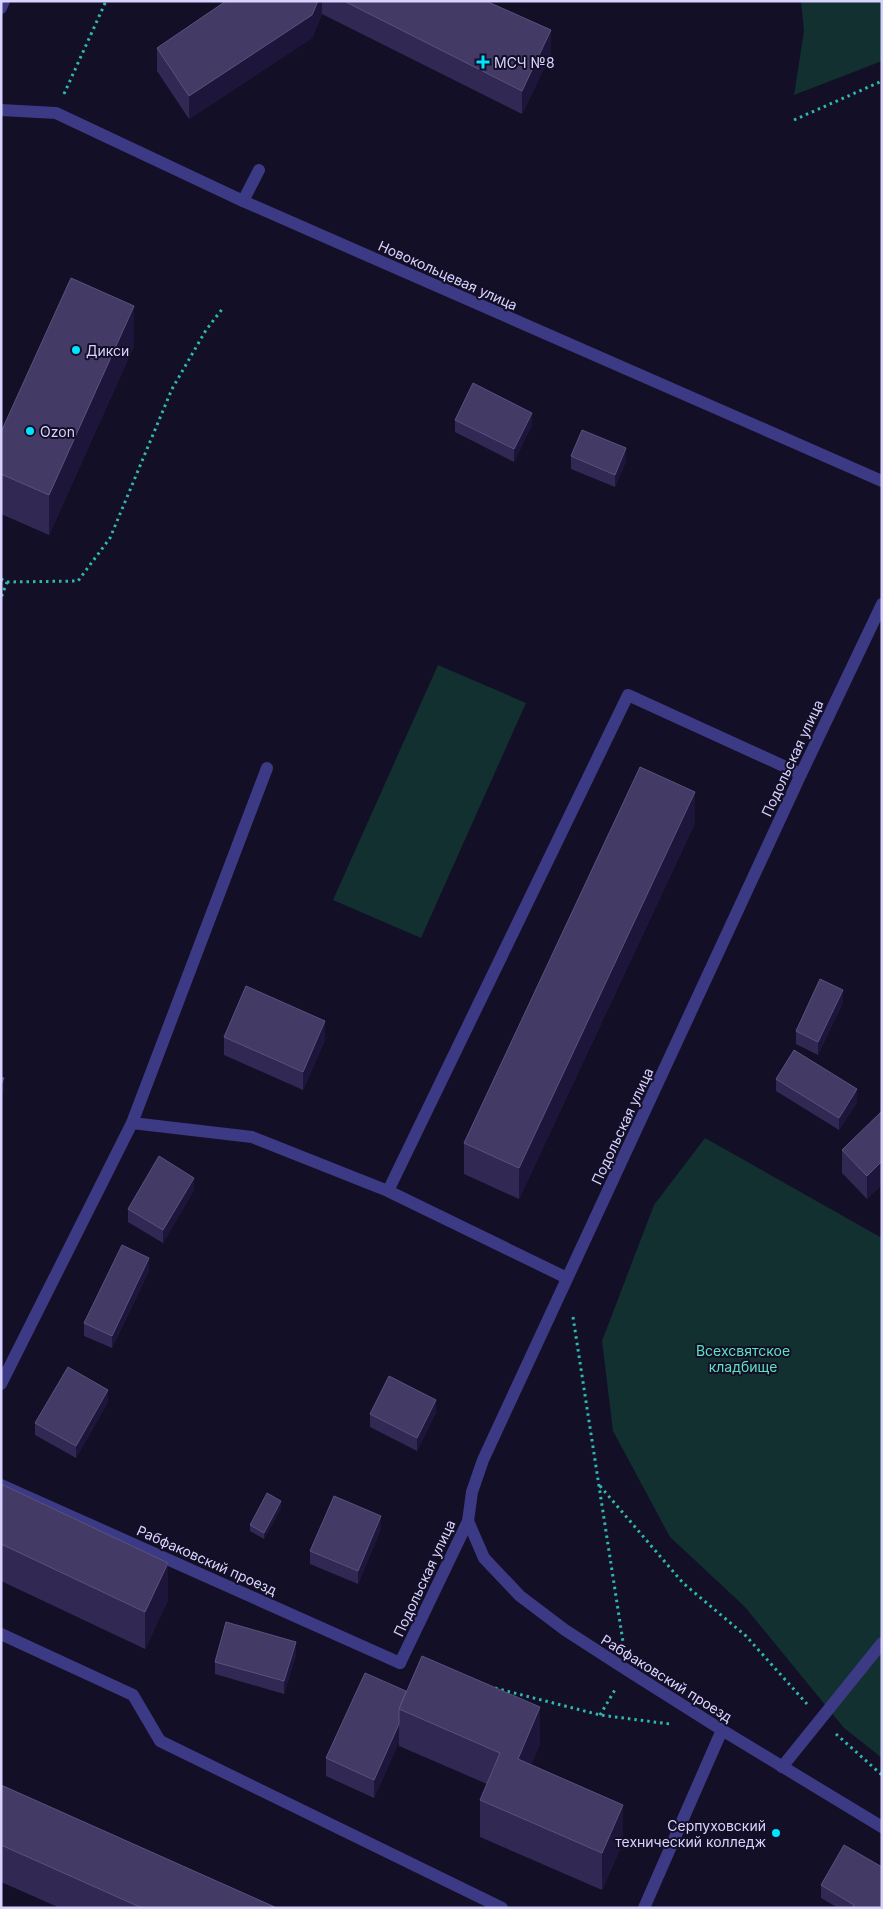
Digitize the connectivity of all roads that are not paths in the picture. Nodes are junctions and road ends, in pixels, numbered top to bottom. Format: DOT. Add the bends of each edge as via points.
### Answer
graph roads {
  1 [pos="4,1"];
  2 [pos="1,8"];
  3 [pos="1,110"];
  4 [pos="259,170"];
  5 [pos="243,201"];
  6 [pos="882,481"];
  7 [pos="882,604"];
  8 [pos="267,768"];
  9 [pos="801,774"];
  10 [pos="132,1123"];
  11 [pos="388,1191"];
  12 [pos="568,1278"];
  13 [pos="1,1384"];
  14 [pos="1,1485"];
  15 [pos="468,1521"];
  16 [pos="1,1634"];
  17 [pos="882,1643"];
  18 [pos="400,1663"];
  19 [pos="722,1730"];
  20 [pos="782,1767"];
  21 [pos="882,1827"];
  22 [pos="502,1908"];
  23 [pos="644,1908"];
  1 -- 2 [label="street"];
  3 -- 5 [label="street, Новокольцевая улица" via="56,113"];
  4 -- 5 [label="street"];
  5 -- 6 [label="street, Новокольцевая улица"];
  7 -- 9 [label="street, Подольская улица"];
  8 -- 10 [label="street"];
  9 -- 11 [label="street" via="628,694"];
  9 -- 12 [label="street, Подольская улица"];
  10 -- 11 [label="street" via="252,1137"];
  10 -- 13 [label="street"];
  11 -- 12 [label="street"];
  12 -- 15 [label="street, Подольская улица" via="483,1460 472,1492"];
  14 -- 18 [label="street, Рабфаковский проезд"];
  15 -- 18 [label="street, Подольская улица"];
  15 -- 19 [label="street, Рабфаковский проезд" via="484,1558 520,1596 565,1630"];
  16 -- 22 [label="street" via="133,1696 160,1741"];
  17 -- 20 [label="street"];
  19 -- 20 [label="street, Рабфаковский проезд"];
  19 -- 23 [label="street"];
  20 -- 21 [label="street, Рабфаковский проезд"];
}
